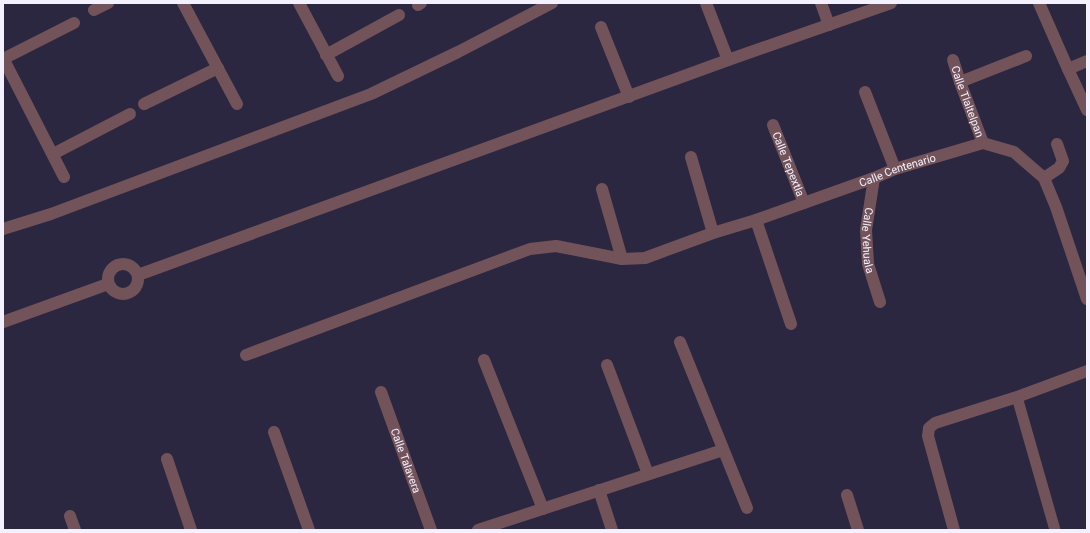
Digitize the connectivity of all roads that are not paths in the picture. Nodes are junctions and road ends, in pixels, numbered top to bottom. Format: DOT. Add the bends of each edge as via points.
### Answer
graph roads {
  1 [pos="108,3"];
  2 [pos="183,3"];
  3 [pos="299,3"];
  4 [pos="552,3"];
  5 [pos="706,3"];
  6 [pos="821,3"];
  7 [pos="891,3"];
  8 [pos="1039,3"];
  9 [pos="94,10"];
  10 [pos="399,15"];
  11 [pos="74,23"];
  12 [pos="829,25"];
  13 [pos="601,26"];
  14 [pos="326,55"];
  15 [pos="1026,56"];
  16 [pos="3,59"];
  17 [pos="728,60"];
  18 [pos="952,60"];
  19 [pos="1087,61"];
  20 [pos="218,68"];
  21 [pos="1068,69"];
  22 [pos="338,76"];
  23 [pos="960,82"];
  24 [pos="865,92"];
  25 [pos="629,97"];
  26 [pos="144,104"];
  27 [pos="237,104"];
  28 [pos="1087,110"];
  29 [pos="130,114"];
  30 [pos="774,125"];
  31 [pos="984,143"];
  32 [pos="1057,144"];
  33 [pos="53,154"];
  34 [pos="691,157"];
  35 [pos="895,169"];
  36 [pos="64,177"];
  37 [pos="874,178"];
  38 [pos="1044,178"];
  39 [pos="602,189"];
  40 [pos="804,203"];
  41 [pos="756,220"];
  42 [pos="3,230"];
  43 [pos="713,233"];
  44 [pos="622,259"];
  45 [pos="138,274"];
  46 [pos="108,284"];
  47 [pos="1087,299"];
  48 [pos="880,302"];
  49 [pos="3,322"];
  50 [pos="791,324"];
  51 [pos="680,342"];
  52 [pos="246,355"];
  53 [pos="484,360"];
  54 [pos="608,365"];
  55 [pos="1087,371"];
  56 [pos="381,392"];
  57 [pos="1017,397"];
  58 [pos="274,432"];
  59 [pos="723,450"];
  60 [pos="167,459"];
  61 [pos="648,474"];
  62 [pos="599,490"];
  63 [pos="847,495"];
  64 [pos="747,508"];
  65 [pos="543,509"];
  66 [pos="70,516"];
  67 [pos="494,528"];
  68 [pos="75,530"];
  69 [pos="191,530"];
  70 [pos="309,530"];
  71 [pos="431,530"];
  72 [pos="478,530"];
  73 [pos="612,530"];
  74 [pos="858,530"];
  75 [pos="954,530"];
  76 [pos="1055,530"];
  1 -- 9 [label="street"];
  2 -- 20 [label="street"];
  3 -- 14 [label="street"];
  4 -- 42 [label="street" via="371,94"];
  5 -- 17 [label="street"];
  6 -- 12 [label="street"];
  7 -- 12 [label="street"];
  8 -- 21 [label="street"];
  10 -- 14 [label="street"];
  11 -- 16 [label="street"];
  12 -- 17 [label="street"];
  13 -- 25 [label="street"];
  14 -- 22 [label="street"];
  15 -- 23 [label="street"];
  16 -- 33 [label="street"];
  17 -- 25 [label="street"];
  18 -- 23 [label="street, Calle Tlaltelpan"];
  19 -- 21 [label="street"];
  20 -- 26 [label="street"];
  20 -- 27 [label="street"];
  21 -- 28 [label="street"];
  23 -- 31 [label="street, Calle Tlaltelpan"];
  24 -- 35 [label="street"];
  25 -- 45 [label="street"];
  29 -- 33 [label="street"];
  30 -- 40 [label="street, Calle Tepextla"];
  31 -- 35 [label="street, Calle Centenario"];
  31 -- 38 [label="street" via="1014,152"];
  32 -- 38 [label="street" via="1063,161 1059,168"];
  33 -- 36 [label="street"];
  34 -- 43 [label="street"];
  35 -- 37 [label="street, Calle Centenario"];
  37 -- 40 [label="street, Calle Centenario"];
  37 -- 48 [label="street, Calle Yehuala" via="866,230 868,264"];
  38 -- 47 [label="street"];
  39 -- 44 [label="street"];
  40 -- 41 [label="street, Calle Centenario"];
  41 -- 43 [label="street, Calle Centenario"];
  41 -- 50 [label="street"];
  43 -- 44 [label="street, Calle Centenario" via="645,258"];
  44 -- 52 [label="street, Calle Centenario" via="556,246 530,249"];
  45 -- 46 [label="street" via="136,286 128,294 116,293"];
  45 -- 46 [label="street" via="130,265 118,264 109,272"];
  46 -- 49 [label="street"];
  51 -- 59 [label="street"];
  53 -- 65 [label="street"];
  54 -- 61 [label="street"];
  55 -- 57 [label="street"];
  56 -- 71 [label="street, Calle Talavera"];
  57 -- 75 [label="street" via="935,423 929,428 928,436"];
  57 -- 76 [label="street"];
  58 -- 70 [label="street"];
  59 -- 61 [label="street"];
  59 -- 64 [label="street"];
  60 -- 69 [label="street"];
  61 -- 62 [label="street"];
  62 -- 65 [label="street"];
  62 -- 73 [label="street"];
  63 -- 74 [label="street"];
  65 -- 67 [label="street"];
  66 -- 68 [label="street"];
  67 -- 72 [label="street"];
}
